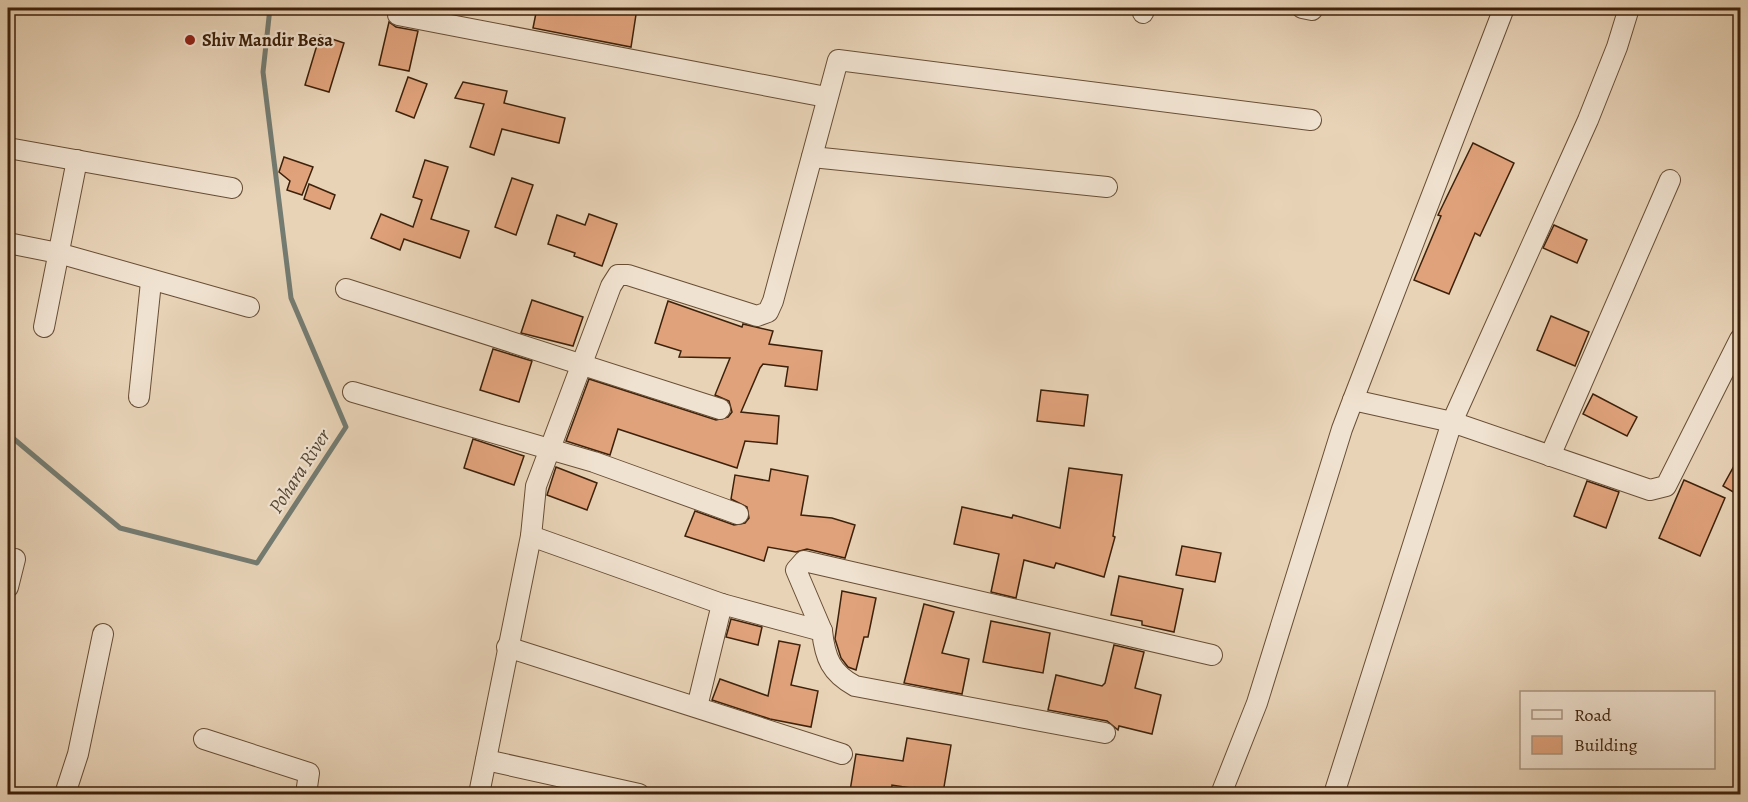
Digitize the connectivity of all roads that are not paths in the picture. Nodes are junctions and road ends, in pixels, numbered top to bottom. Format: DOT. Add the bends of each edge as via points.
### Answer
graph roads {
  1 [pos="1504,8"];
  2 [pos="1629,8"];
  3 [pos="398,15"];
  4 [pos="826,97"];
  5 [pos="1311,120"];
  6 [pos="8,148"];
  7 [pos="812,157"];
  8 [pos="76,160"];
  9 [pos="1670,180"];
  10 [pos="1107,187"];
  11 [pos="232,188"];
  12 [pos="8,243"];
  13 [pos="58,253"];
  14 [pos="151,282"];
  15 [pos="346,289"];
  16 [pos="249,307"];
  17 [pos="44,327"];
  18 [pos="1740,339"];
  19 [pos="581,365"];
  20 [pos="352,392"];
  21 [pos="139,397"];
  22 [pos="1353,400"];
  23 [pos="720,409"];
  24 [pos="1452,422"];
  25 [pos="548,451"];
  26 [pos="1550,456"];
  27 [pos="738,514"];
  28 [pos="531,536"];
  29 [pos="15,559"];
  30 [pos="8,587"];
  31 [pos="722,604"];
  32 [pos="822,631"];
  33 [pos="103,634"];
  34 [pos="507,647"];
  35 [pos="1212,655"];
  36 [pos="697,707"];
  37 [pos="1105,733"];
  38 [pos="204,739"];
  39 [pos="842,754"];
  40 [pos="486,760"];
  41 [pos="65,795"];
  42 [pos="306,795"];
  43 [pos="479,795"];
  44 [pos="639,795"];
  45 [pos="1221,795"];
  46 [pos="1334,795"];
  1 -- 22 [label="street"];
  2 -- 24 [label="street" via="1588,120"];
  3 -- 4 [label="street"];
  4 -- 5 [label="street" via="838,60"];
  4 -- 7 [label="street"];
  6 -- 8 [label="street"];
  7 -- 10 [label="street"];
  7 -- 19 [label="street" via="768,312 757,316 618,275"];
  8 -- 11 [label="street"];
  8 -- 13 [label="street"];
  9 -- 26 [label="street"];
  12 -- 13 [label="street"];
  13 -- 14 [label="street"];
  13 -- 17 [label="street"];
  14 -- 16 [label="street"];
  14 -- 21 [label="street"];
  15 -- 19 [label="street"];
  18 -- 26 [label="street" via="1666,486 1650,490"];
  19 -- 23 [label="street"];
  19 -- 25 [label="street"];
  20 -- 25 [label="street"];
  22 -- 24 [label="street"];
  22 -- 45 [label="street" via="1257,703"];
  24 -- 26 [label="street"];
  24 -- 46 [label="street"];
  25 -- 27 [label="street" via="594,462"];
  25 -- 28 [label="street" via="536,486"];
  28 -- 31 [label="street"];
  28 -- 34 [label="street"];
  29 -- 30 [label="street"];
  31 -- 32 [label="street"];
  31 -- 36 [label="street"];
  32 -- 35 [label="street" via="796,570 804,561"];
  32 -- 37 [label="street" via="827,663 841,679 855,686"];
  33 -- 41 [label="street" via="78,754"];
  34 -- 36 [label="street"];
  34 -- 40 [label="street"];
  36 -- 39 [label="street"];
  38 -- 42 [label="street" via="309,773"];
  40 -- 43 [label="street"];
  40 -- 44 [label="street"];
}
